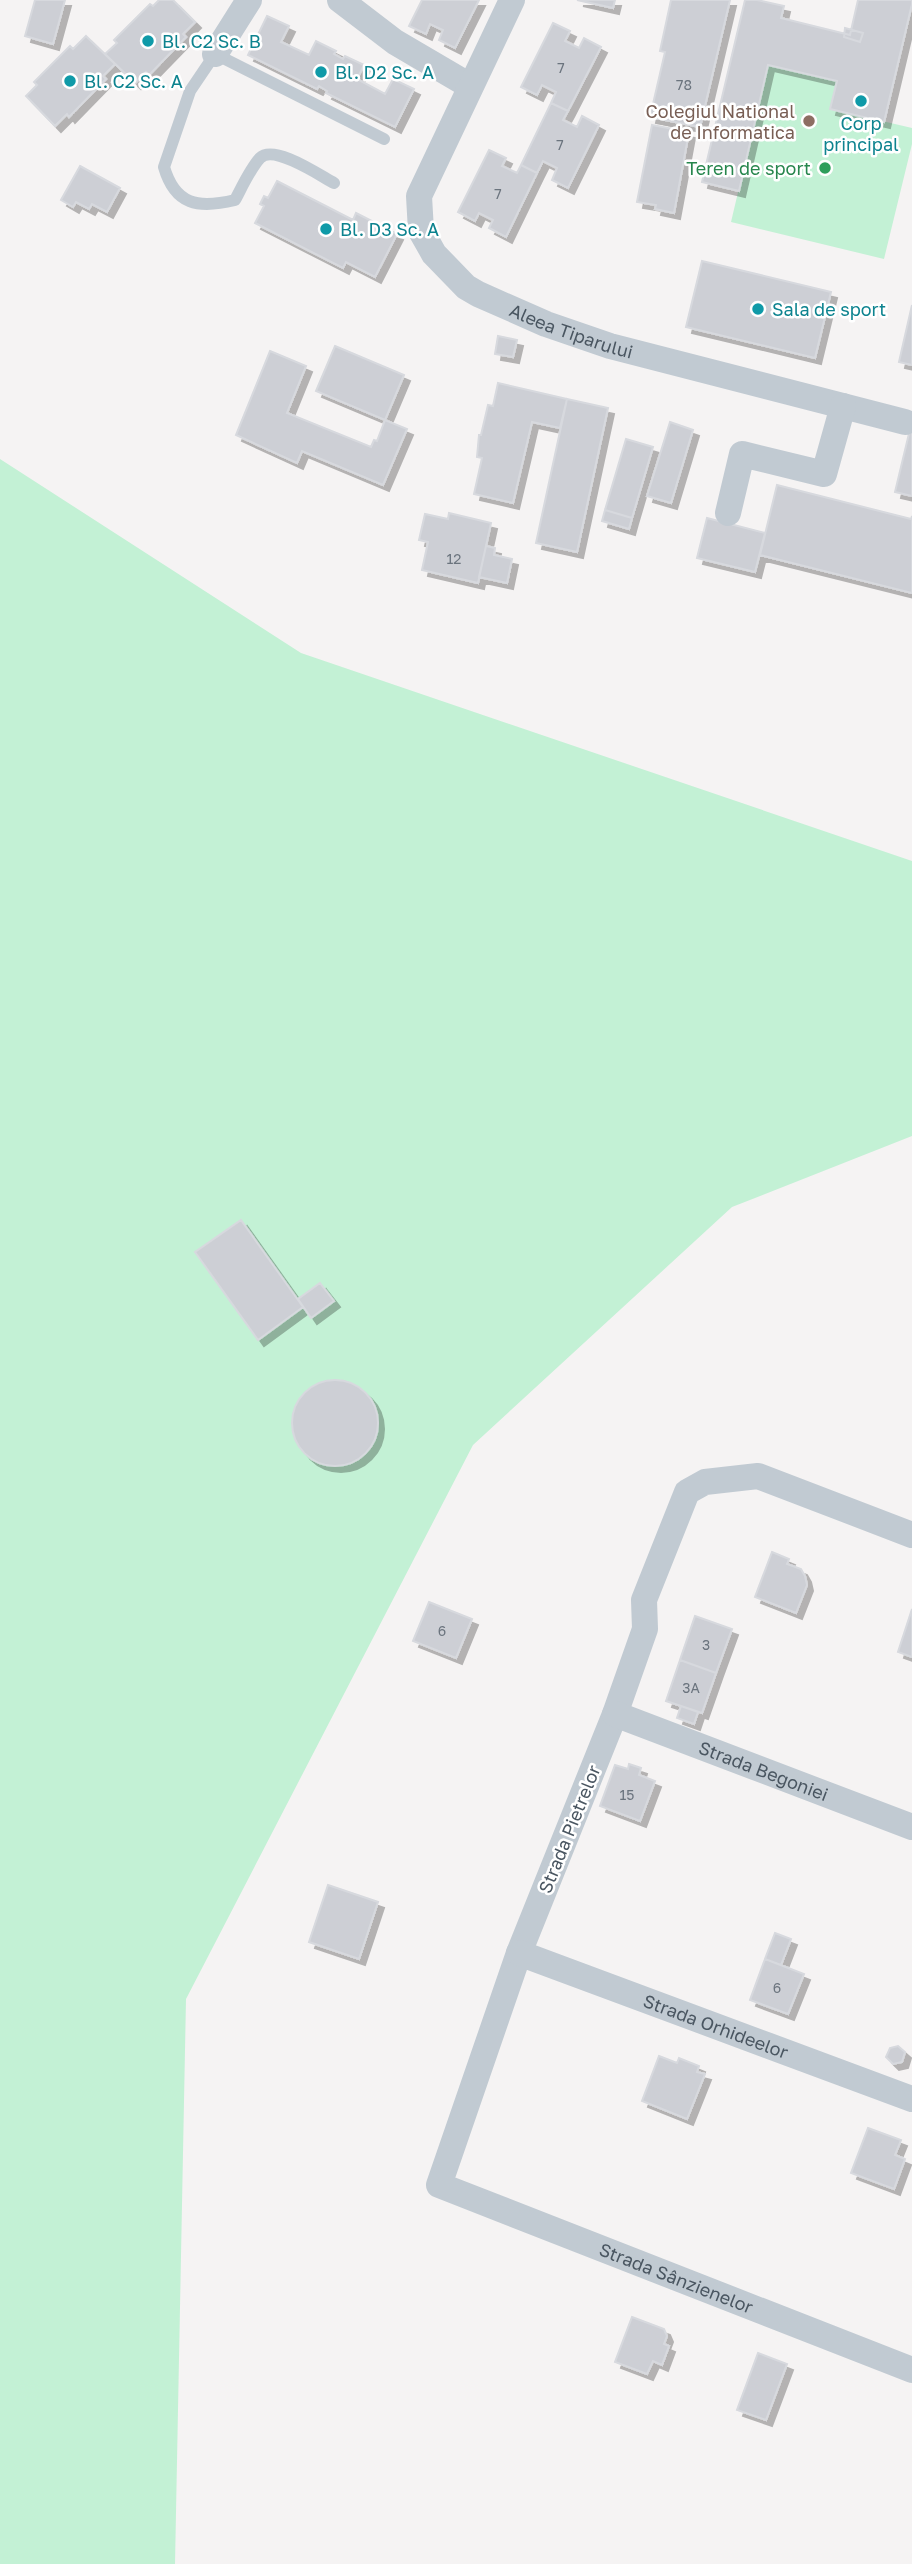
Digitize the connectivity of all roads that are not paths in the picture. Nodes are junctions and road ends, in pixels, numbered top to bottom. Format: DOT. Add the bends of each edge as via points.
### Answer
graph roads {
  1 [pos="249,0"];
  2 [pos="340,0"];
  3 [pos="512,0"];
  4 [pos="215,54"];
  5 [pos="470,86"];
  6 [pos="384,139"];
  7 [pos="334,183"];
  8 [pos="843,407"];
  9 [pos="905,422"];
  10 [pos="728,513"];
  11 [pos="912,1535"];
  12 [pos="615,1714"];
  13 [pos="912,1826"];
  14 [pos="519,1953"];
  15 [pos="912,2099"];
  16 [pos="439,2185"];
  17 [pos="912,2370"];
  1 -- 4 [label="street"];
  2 -- 5 [label="street" via="395,42"];
  3 -- 5 [label="street, Aleea Tiparului"];
  4 -- 6 [label="lane"];
  4 -- 7 [label="lane" via="190,91 164,167 173,191 200,204 234,200 261,157 269,153 280,154"];
  5 -- 8 [label="street, Aleea Tiparului" via="419,195 421,231 434,254 466,287 546,324 610,346"];
  8 -- 9 [label="street, Aleea Tiparului"];
  8 -- 10 [label="street" via="824,474 743,454"];
  11 -- 12 [label="street, Strada Pietrelor" via="758,1476 705,1482 687,1492 644,1600 645,1629"];
  12 -- 13 [label="street, Strada Begoniei"];
  12 -- 14 [label="street, Strada Pietrelor"];
  14 -- 15 [label="street, Strada Orhideelor"];
  14 -- 16 [label="street, Strada Pietrelor"];
  16 -- 17 [label="street, Strada Sânzienelor"];
}
